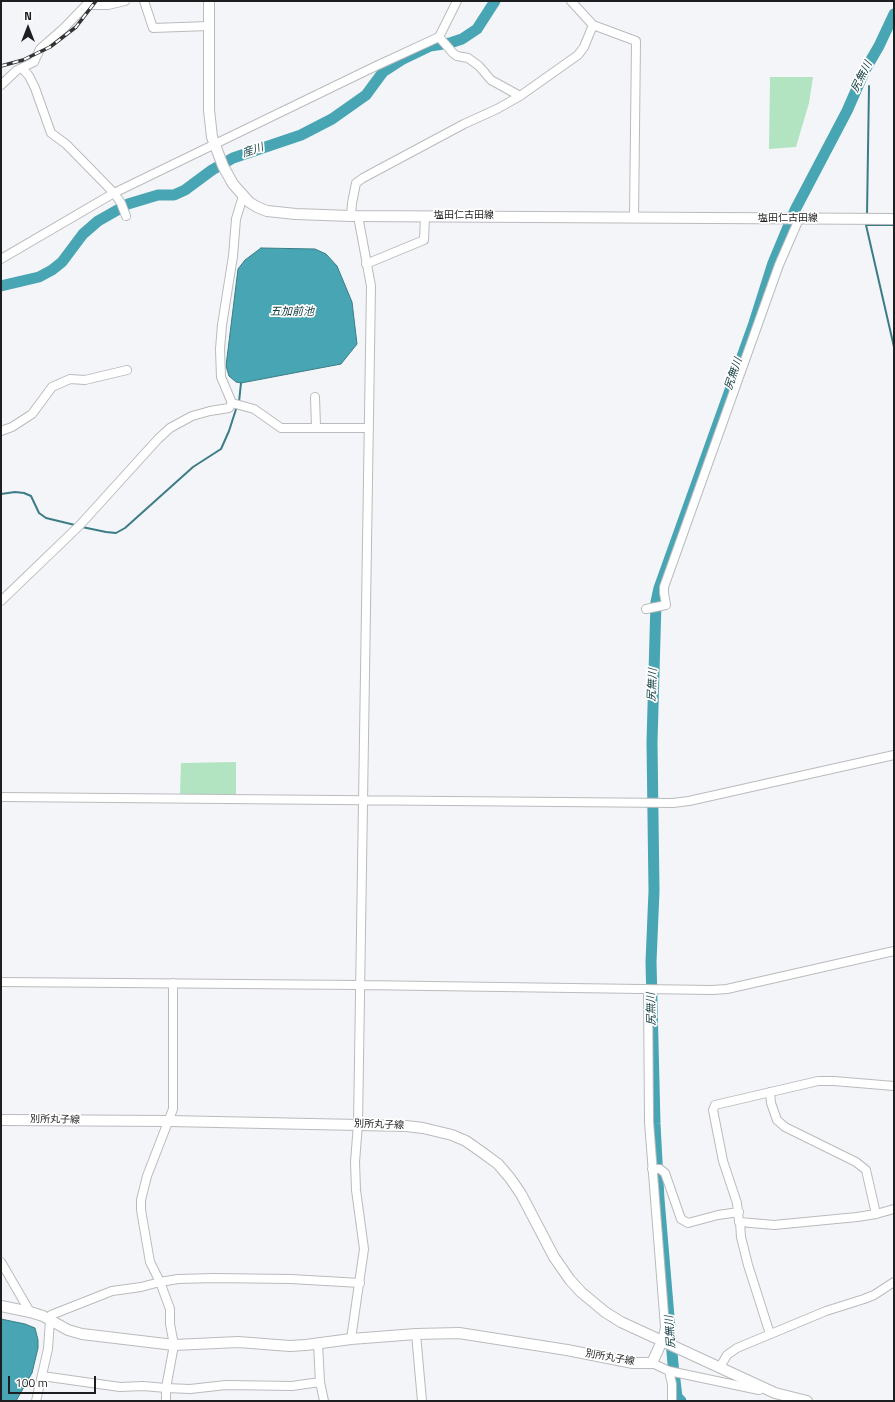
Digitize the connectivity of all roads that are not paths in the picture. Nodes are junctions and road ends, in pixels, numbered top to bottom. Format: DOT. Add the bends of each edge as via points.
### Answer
graph roads {
  1 [pos="125,1"];
  2 [pos="144,1"];
  3 [pos="209,1"];
  4 [pos="457,1"];
  5 [pos="571,1"];
  6 [pos="88,3"];
  7 [pos="593,25"];
  8 [pos="209,26"];
  9 [pos="442,39"];
  10 [pos="22,68"];
  11 [pos="1,85"];
  12 [pos="520,96"];
  13 [pos="215,145"];
  14 [pos="114,193"];
  15 [pos="243,196"];
  16 [pos="126,216"];
  17 [pos="354,216"];
  18 [pos="425,216"];
  19 [pos="634,218"];
  20 [pos="797,219"];
  21 [pos="894,220"];
  22 [pos="1,259"];
  23 [pos="366,264"];
  24 [pos="127,370"];
  25 [pos="315,397"];
  26 [pos="232,403"];
  27 [pos="316,427"];
  28 [pos="368,428"];
  29 [pos="1,431"];
  30 [pos="1,601"];
  31 [pos="648,609"];
  32 [pos="894,755"];
  33 [pos="1,796"];
  34 [pos="363,800"];
  35 [pos="894,951"];
  36 [pos="1,982"];
  37 [pos="173,983"];
  38 [pos="360,985"];
  39 [pos="648,989"];
  40 [pos="894,1086"];
  41 [pos="770,1092"];
  42 [pos="1,1120"];
  43 [pos="169,1121"];
  44 [pos="358,1124"];
  45 [pos="656,1168"];
  46 [pos="894,1209"];
  47 [pos="739,1212"];
  48 [pos="876,1214"];
  49 [pos="740,1222"];
  50 [pos="1,1262"];
  51 [pos="160,1282"];
  52 [pos="894,1282"];
  53 [pos="360,1283"];
  54 [pos="1,1306"];
  55 [pos="30,1312"];
  56 [pos="50,1320"];
  57 [pos="416,1334"];
  58 [pos="770,1334"];
  59 [pos="352,1339"];
  60 [pos="318,1344"];
  61 [pos="174,1345"];
  62 [pos="670,1345"];
  63 [pos="652,1363"];
  64 [pos="720,1367"];
  65 [pos="673,1371"];
  66 [pos="42,1376"];
  67 [pos="739,1381"];
  68 [pos="320,1382"];
  69 [pos="166,1388"];
  70 [pos="759,1390"];
  71 [pos="36,1401"];
  72 [pos="166,1401"];
  73 [pos="324,1401"];
  74 [pos="422,1401"];
  75 [pos="672,1401"];
  76 [pos="807,1401"];
  1 -- 6 [label="street" via="108,4"];
  2 -- 8 [label="street" via="154,28"];
  3 -- 8 [label="main road, 塩田仁古田線"];
  4 -- 9 [label="street"];
  5 -- 7 [label="street"];
  6 -- 10 [label="street" via="40,49 34,62"];
  7 -- 12 [label="street" via="584,48 578,55"];
  7 -- 19 [label="street" via="636,41"];
  8 -- 13 [label="main road, 塩田仁古田線" via="209,110"];
  9 -- 12 [label="street" via="457,56 468,58 480,66 491,80"];
  9 -- 13 [label="street" via="376,66"];
  10 -- 11 [label="street"];
  10 -- 14 [label="street" via="35,88 51,133 66,144"];
  12 -- 17 [label="street" via="356,183 352,203"];
  13 -- 14 [label="street"];
  13 -- 15 [label="main road, 塩田仁古田線" via="228,176"];
  14 -- 16 [label="street" via="121,202"];
  14 -- 22 [label="street"];
  15 -- 17 [label="main road, 塩田仁古田線" via="267,211"];
  15 -- 26 [label="street" via="236,219 220,349 221,377"];
  17 -- 18 [label="main road, 塩田仁古田線"];
  17 -- 23 [label="street"];
  18 -- 19 [label="main road, 塩田仁古田線"];
  18 -- 23 [label="street" via="424,240"];
  19 -- 20 [label="main road, 塩田仁古田線"];
  20 -- 21 [label="main road, 塩田仁古田線"];
  20 -- 31 [label="street" via="664,587 666,605"];
  23 -- 28 [label="street" via="371,286"];
  24 -- 29 [label="street" via="85,380 70,379 52,387 32,414"];
  25 -- 27 [label="street"];
  26 -- 27 [label="street" via="254,409 281,428"];
  26 -- 30 [label="street" via="229,408 192,416 170,428 80,525"];
  27 -- 28 [label="street"];
  28 -- 34 [label="street"];
  32 -- 34 [label="street" via="673,803"];
  33 -- 34 [label="street"];
  34 -- 38 [label="street"];
  35 -- 39 [label="street" via="727,988"];
  36 -- 37 [label="street"];
  37 -- 38 [label="street"];
  37 -- 43 [label="street" via="173,1109"];
  38 -- 39 [label="street"];
  38 -- 44 [label="street"];
  39 -- 45 [label="street" via="649,1122"];
  40 -- 41 [label="street" via="826,1081"];
  41 -- 47 [label="street" via="715,1105 713,1110 723,1161"];
  41 -- 48 [label="street" via="777,1120 856,1162 866,1170"];
  42 -- 43 [label="main road, 別所丸子線"];
  43 -- 44 [label="main road, 別所丸子線"];
  43 -- 51 [label="street" via="147,1176 141,1200 150,1262"];
  44 -- 53 [label="street" via="356,1190 364,1249"];
  44 -- 62 [label="main road, 別所丸子線" via="423,1128 452,1135 483,1152 498,1164 521,1194 554,1257 581,1292 621,1322"];
  45 -- 47 [label="street" via="665,1173 681,1219 688,1223"];
  45 -- 62 [label="street" via="665,1327"];
  46 -- 48 [label="street"];
  47 -- 49 [label="street"];
  48 -- 49 [label="street" via="774,1225"];
  49 -- 58 [label="street" via="740,1237"];
  50 -- 55 [label="street"];
  51 -- 53 [label="street" via="221,1278"];
  51 -- 56 [label="street" via="112,1291 51,1315"];
  51 -- 61 [label="street" via="170,1309"];
  52 -- 58 [label="street" via="869,1297"];
  53 -- 59 [label="street"];
  54 -- 55 [label="main road, 別所丸子線"];
  55 -- 56 [label="main road, 別所丸子線"];
  56 -- 61 [label="main road, 別所丸子線" via="82,1334"];
  56 -- 66 [label="street" via="48,1349"];
  57 -- 59 [label="main road, 別所丸子線"];
  57 -- 63 [label="main road, 別所丸子線" via="459,1333 633,1363"];
  57 -- 74 [label="street"];
  58 -- 64 [label="street" via="737,1348 728,1355"];
  59 -- 60 [label="main road, 別所丸子線"];
  60 -- 61 [label="main road, 別所丸子線" via="290,1346 238,1342"];
  60 -- 68 [label="street"];
  61 -- 69 [label="street"];
  62 -- 63 [label="main road"];
  62 -- 64 [label="main road, 別所丸子線"];
  63 -- 65 [label="street"];
  64 -- 67 [label="main road, 別所丸子線"];
  65 -- 67 [label="street"];
  65 -- 75 [label="street"];
  66 -- 69 [label="street" via="120,1387"];
  66 -- 71 [label="street"];
  67 -- 70 [label="street"];
  67 -- 76 [label="main road, 別所丸子線"];
  68 -- 69 [label="street" via="292,1386 226,1385"];
  68 -- 73 [label="street"];
  69 -- 72 [label="street"];
}
